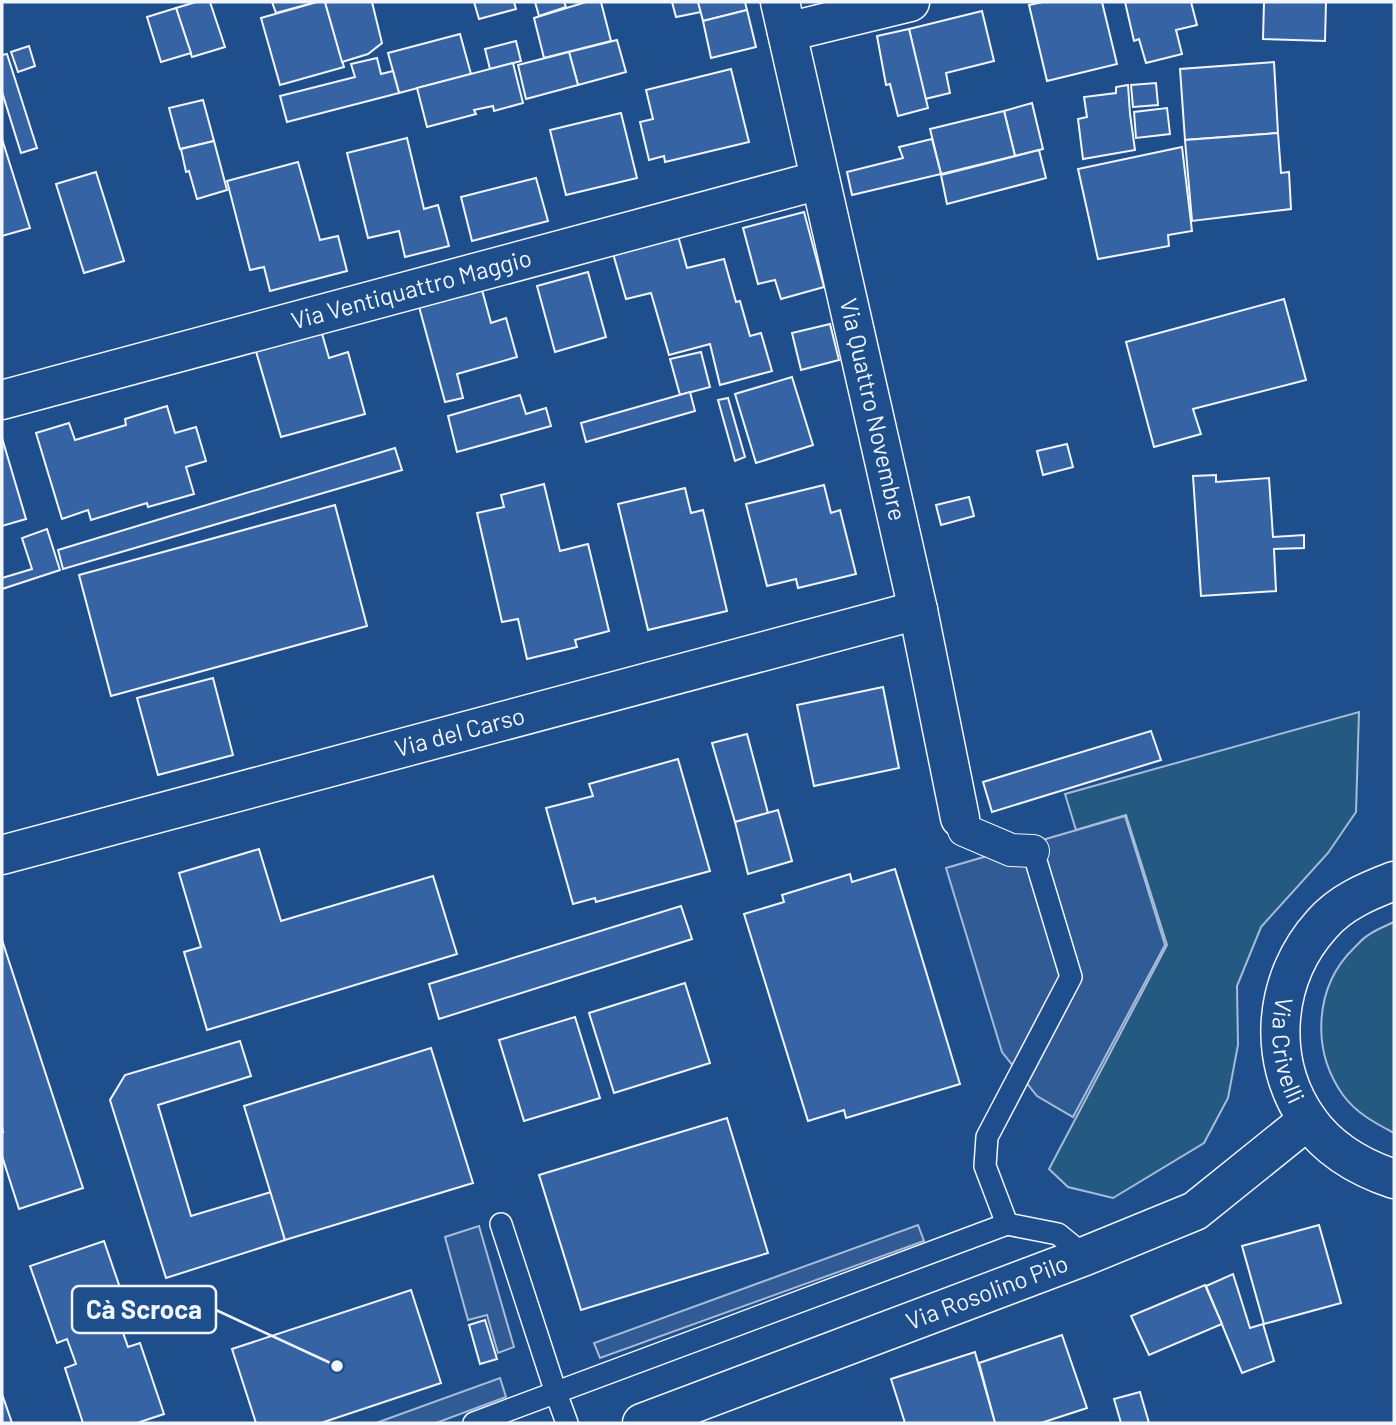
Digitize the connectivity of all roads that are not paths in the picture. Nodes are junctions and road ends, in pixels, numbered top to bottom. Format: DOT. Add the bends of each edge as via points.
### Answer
graph roads {
  1 [pos="910,2"];
  2 [pos="784,17"];
  3 [pos="820,180"];
  4 [pos="2,400"];
  5 [pos="918,610"];
  6 [pos="960,818"];
  7 [pos="1033,851"];
  8 [pos="2,855"];
  9 [pos="1394,881"];
  10 [pos="1308,1120"];
  11 [pos="1394,1179"];
  12 [pos="500,1224"];
  13 [pos="1007,1224"];
  14 [pos="1085,1256"];
  15 [pos="556,1393"];
  16 [pos="474,1423"];
  17 [pos="567,1423"];
  18 [pos="642,1423"];
  1 -- 2 [label="street"];
  2 -- 3 [label="street, Via Quattro Novembre"];
  3 -- 4 [label="street, Via Ventiquattro Maggio"];
  3 -- 5 [label="street, Via Quattro Novembre"];
  5 -- 6 [label="street, Via Quattro Novembre"];
  5 -- 8 [label="street, Via del Carso"];
  6 -- 7 [label="street" via="964,830 1011,850"];
  7 -- 13 [label="lane" via="1071,977 987,1137 985,1166"];
  9 -- 10 [label="street, Via Crivelli" via="1357,896 1323,923 1298,957 1283,998 1279,1040 1288,1082"];
  10 -- 11 [label="street, Via Crivelli" via="1332,1146 1360,1166"];
  10 -- 14 [label="street, Via Rosolino Pilo" via="1195,1211"];
  12 -- 15 [label="lane"];
  13 -- 14 [label="lane" via="1058,1234"];
  13 -- 15 [label="lane"];
  14 -- 18 [label="street, Via Rosolino Pilo"];
  15 -- 16 [label="lane"];
  15 -- 17 [label="lane"];
}
